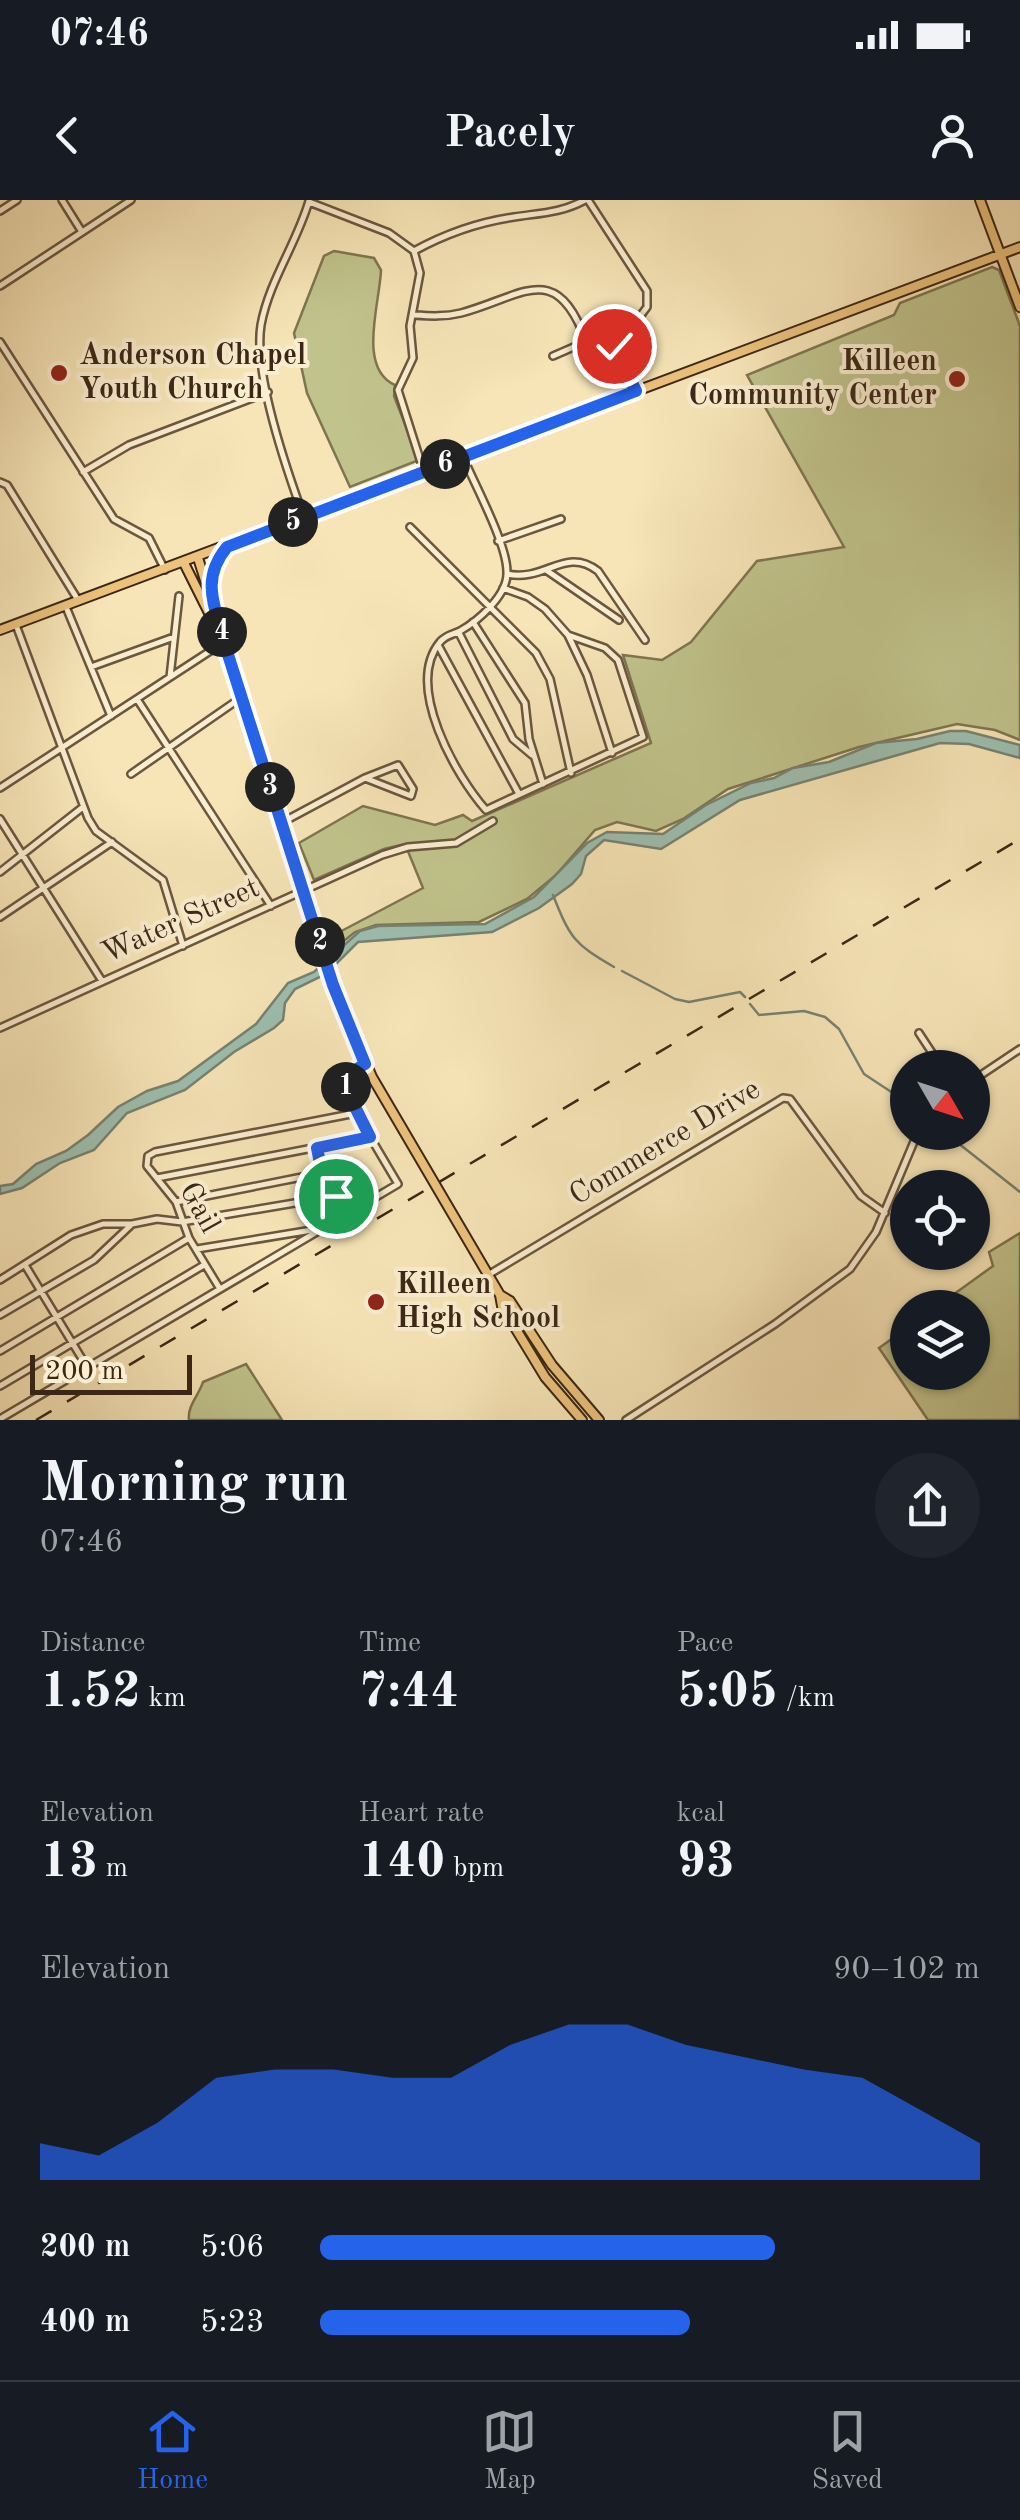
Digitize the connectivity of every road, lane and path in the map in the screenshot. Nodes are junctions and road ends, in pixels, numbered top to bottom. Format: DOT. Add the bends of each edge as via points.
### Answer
graph roads {
  1 [pos="17,200"];
  2 [pos="62,200"];
  3 [pos="131,200"];
  4 [pos="586,200"];
  5 [pos="980,200"];
  6 [pos="309,201"];
  7 [pos="0,211"];
  8 [pos="82,232"];
  9 [pos="1020,248"];
  10 [pos="414,251"];
  11 [pos="1000,255"];
  12 [pos="0,286"];
  13 [pos="1020,306"];
  14 [pos="413,315"];
  15 [pos="608,334"];
  16 [pos="0,342"];
  17 [pos="587,343"];
  18 [pos="553,356"];
  19 [pos="636,391"];
  20 [pos="268,392"];
  21 [pos="463,457"];
  22 [pos="83,472"];
  23 [pos="424,472"];
  24 [pos="0,482"];
  25 [pos="304,518"];
  26 [pos="561,519"];
  27 [pos="410,527"];
  28 [pos="498,541"];
  29 [pos="227,547"];
  30 [pos="198,558"];
  31 [pos="184,563"];
  32 [pos="166,570"];
  33 [pos="546,570"];
  34 [pos="508,574"];
  35 [pos="210,587"];
  36 [pos="503,588"];
  37 [pos="179,596"];
  38 [pos="80,602"];
  39 [pos="620,604"];
  40 [pos="490,606"];
  41 [pos="66,607"];
  42 [pos="603,610"];
  43 [pos="619,620"];
  44 [pos="474,622"];
  45 [pos="16,625"];
  46 [pos="0,630"];
  47 [pos="458,632"];
  48 [pos="568,635"];
  49 [pos="174,637"];
  50 [pos="645,640"];
  51 [pos="224,642"];
  52 [pos="438,644"];
  53 [pos="91,667"];
  54 [pos="170,677"];
  55 [pos="242,697"];
  56 [pos="137,698"];
  57 [pos="110,716"];
  58 [pos="63,747"];
  59 [pos="169,748"];
  60 [pos="612,753"];
  61 [pos="534,757"];
  62 [pos="571,773"];
  63 [pos="131,774"];
  64 [pos="364,778"];
  65 [pos="542,784"];
  66 [pos="0,788"];
  67 [pos="519,794"];
  68 [pos="84,808"];
  69 [pos="0,819"];
  70 [pos="493,821"];
  71 [pos="282,822"];
  72 [pos="112,842"];
  73 [pos="24,856"];
  74 [pos="0,872"];
  75 [pos="44,888"];
  76 [pos="303,891"];
  77 [pos="271,906"];
  78 [pos="0,918"];
  79 [pos="182,946"];
  80 [pos="102,981"];
  81 [pos="0,1028"];
  82 [pos="919,1033"];
  83 [pos="1020,1049"];
  84 [pos="930,1050"];
  85 [pos="365,1064"];
  86 [pos="990,1068"];
  87 [pos="356,1113"];
  88 [pos="370,1137"];
  89 [pos="317,1148"];
  90 [pos="911,1150"];
  91 [pos="322,1173"];
  92 [pos="156,1178"];
  93 [pos="336,1196"];
  94 [pos="176,1202"];
  95 [pos="885,1213"];
  96 [pos="347,1214"];
  97 [pos="182,1222"];
  98 [pos="132,1224"];
  99 [pos="322,1229"];
  100 [pos="189,1238"];
  101 [pos="198,1249"];
  102 [pos="25,1265"];
  103 [pos="204,1265"];
  104 [pos="488,1275"];
  105 [pos="0,1280"];
  106 [pos="220,1289"];
  107 [pos="42,1291"];
  108 [pos="500,1295"];
  109 [pos="0,1315"];
  110 [pos="58,1316"];
  111 [pos="71,1344"];
  112 [pos="0,1351"];
  113 [pos="550,1362"];
  114 [pos="87,1367"];
  115 [pos="540,1368"];
  116 [pos="0,1386"];
  117 [pos="0,1419"];
  118 [pos="582,1420"];
  119 [pos="599,1420"];
  120 [pos="626,1420"];
  1 -- 7 [label="street"];
  2 -- 8 [label="street"];
  3 -- 8 [label="street"];
  4 -- 10 [label="street" via="464,228"];
  4 -- 15 [label="street" via="647,291 644,314"];
  5 -- 11 [label="main road"];
  6 -- 10 [label="street" via="389,232"];
  6 -- 20 [label="street" via="261,326"];
  8 -- 12 [label="street"];
  9 -- 11 [label="main road"];
  10 -- 14 [label="street" via="420,273"];
  11 -- 13 [label="main road"];
  11 -- 19 [label="main road"];
  14 -- 17 [label="street" via="451,315 543,289 570,306"];
  14 -- 23 [label="street" via="412,365 398,390"];
  15 -- 17 [label="street"];
  15 -- 19 [label="street"];
  16 -- 22 [label="street"];
  17 -- 18 [label="street"];
  19 -- 21 [label="main road"];
  20 -- 22 [label="street" via="129,445"];
  20 -- 25 [label="street" via="278,446"];
  21 -- 23 [label="main road"];
  21 -- 28 [label="street"];
  22 -- 32 [label="street" via="114,519 149,538"];
  23 -- 25 [label="main road"];
  24 -- 38 [label="street"];
  25 -- 29 [label="main road"];
  26 -- 28 [label="street"];
  27 -- 40 [label="street"];
  28 -- 34 [label="street"];
  29 -- 30 [label="main road"];
  29 -- 35 [label="main road"];
  30 -- 31 [label="main road"];
  30 -- 35 [label="main road"];
  31 -- 32 [label="main road"];
  31 -- 51 [label="main road"];
  32 -- 38 [label="main road"];
  33 -- 34 [label="street"];
  33 -- 39 [label="street" via="572,560 587,563"];
  33 -- 42 [label="street"];
  34 -- 36 [label="street"];
  35 -- 51 [label="main road"];
  36 -- 40 [label="street"];
  36 -- 48 [label="street" via="536,603"];
  37 -- 49 [label="street"];
  38 -- 41 [label="main road"];
  39 -- 42 [label="street"];
  39 -- 50 [label="street"];
  40 -- 44 [label="street"];
  40 -- 62 [label="street" via="536,653 550,679"];
  41 -- 45 [label="main road"];
  41 -- 53 [label="street"];
  42 -- 43 [label="street"];
  44 -- 47 [label="street"];
  44 -- 61 [label="street" via="525,704"];
  45 -- 46 [label="main road"];
  45 -- 58 [label="street"];
  47 -- 52 [label="street"];
  47 -- 61 [label="street" via="513,738"];
  48 -- 60 [label="street"];
  48 -- 60 [label="street" via="618,660 643,737"];
  49 -- 53 [label="street"];
  49 -- 54 [label="street"];
  51 -- 54 [label="street"];
  51 -- 55 [label="main road"];
  52 -- 67 [label="street"];
  52 -- 67 [label="street" via="430,663 430,704 447,754 486,810"];
  53 -- 57 [label="street"];
  54 -- 56 [label="street"];
  55 -- 59 [label="street"];
  55 -- 71 [label="main road"];
  56 -- 57 [label="street"];
  56 -- 59 [label="street"];
  57 -- 58 [label="street"];
  58 -- 66 [label="street"];
  58 -- 68 [label="street"];
  59 -- 63 [label="street"];
  59 -- 77 [label="street"];
  60 -- 62 [label="street"];
  61 -- 65 [label="street"];
  62 -- 65 [label="street"];
  64 -- 64 [label="street" via="398,765 414,791 406,796"];
  64 -- 71 [label="street"];
  65 -- 67 [label="street"];
  68 -- 72 [label="street" via="96,831"];
  68 -- 73 [label="street"];
  69 -- 73 [label="street"];
  70 -- 76 [label="street, Water Street" via="456,842 389,852"];
  71 -- 76 [label="main road"];
  72 -- 75 [label="street"];
  72 -- 79 [label="street" via="163,880"];
  73 -- 74 [label="street"];
  73 -- 75 [label="street"];
  75 -- 78 [label="street"];
  75 -- 80 [label="street"];
  76 -- 77 [label="street, Water Street"];
  76 -- 85 [label="main road"];
  77 -- 79 [label="street, Water Street"];
  79 -- 80 [label="street, Water Street"];
  80 -- 81 [label="street, Water Street"];
  82 -- 84 [label="street"];
  83 -- 86 [label="street"];
  85 -- 87 [label="street" via="346,1084"];
  85 -- 104 [label="main road"];
  87 -- 88 [label="street"];
  87 -- 92 [label="street, Gail" via="156,1152 147,1166"];
  88 -- 89 [label="street"];
  88 -- 96 [label="street" via="398,1184"];
  89 -- 91 [label="street"];
  89 -- 92 [label="street"];
  90 -- 95 [label="street"];
  91 -- 93 [label="street"];
  91 -- 94 [label="street"];
  92 -- 94 [label="street, Gail"];
  93 -- 96 [label="street"];
  93 -- 97 [label="street"];
  94 -- 97 [label="street, Gail"];
  95 -- 104 [label="street, Commerce Drive" via="862,1196 790,1099 782,1098"];
  95 -- 120 [label="street" via="840,1278"];
  96 -- 99 [label="street"];
  97 -- 98 [label="street"];
  97 -- 100 [label="street, Gail"];
  98 -- 102 [label="street" via="103,1224 71,1235"];
  98 -- 107 [label="street" via="94,1260"];
  99 -- 101 [label="street"];
  99 -- 106 [label="street"];
  100 -- 101 [label="street, Gail"];
  100 -- 110 [label="street"];
  101 -- 103 [label="street, Gail"];
  102 -- 105 [label="street"];
  102 -- 107 [label="street"];
  103 -- 106 [label="street, Gail"];
  103 -- 111 [label="street"];
  104 -- 108 [label="main road"];
  106 -- 114 [label="street"];
  107 -- 109 [label="street"];
  107 -- 110 [label="street"];
  108 -- 113 [label="main road" via="510,1300"];
  108 -- 115 [label="main road"];
  110 -- 111 [label="street"];
  110 -- 112 [label="street"];
  111 -- 114 [label="street"];
  111 -- 116 [label="street"];
  113 -- 115 [label="main road"];
  113 -- 119 [label="main road"];
  114 -- 117 [label="street"];
  115 -- 118 [label="main road"];
}
